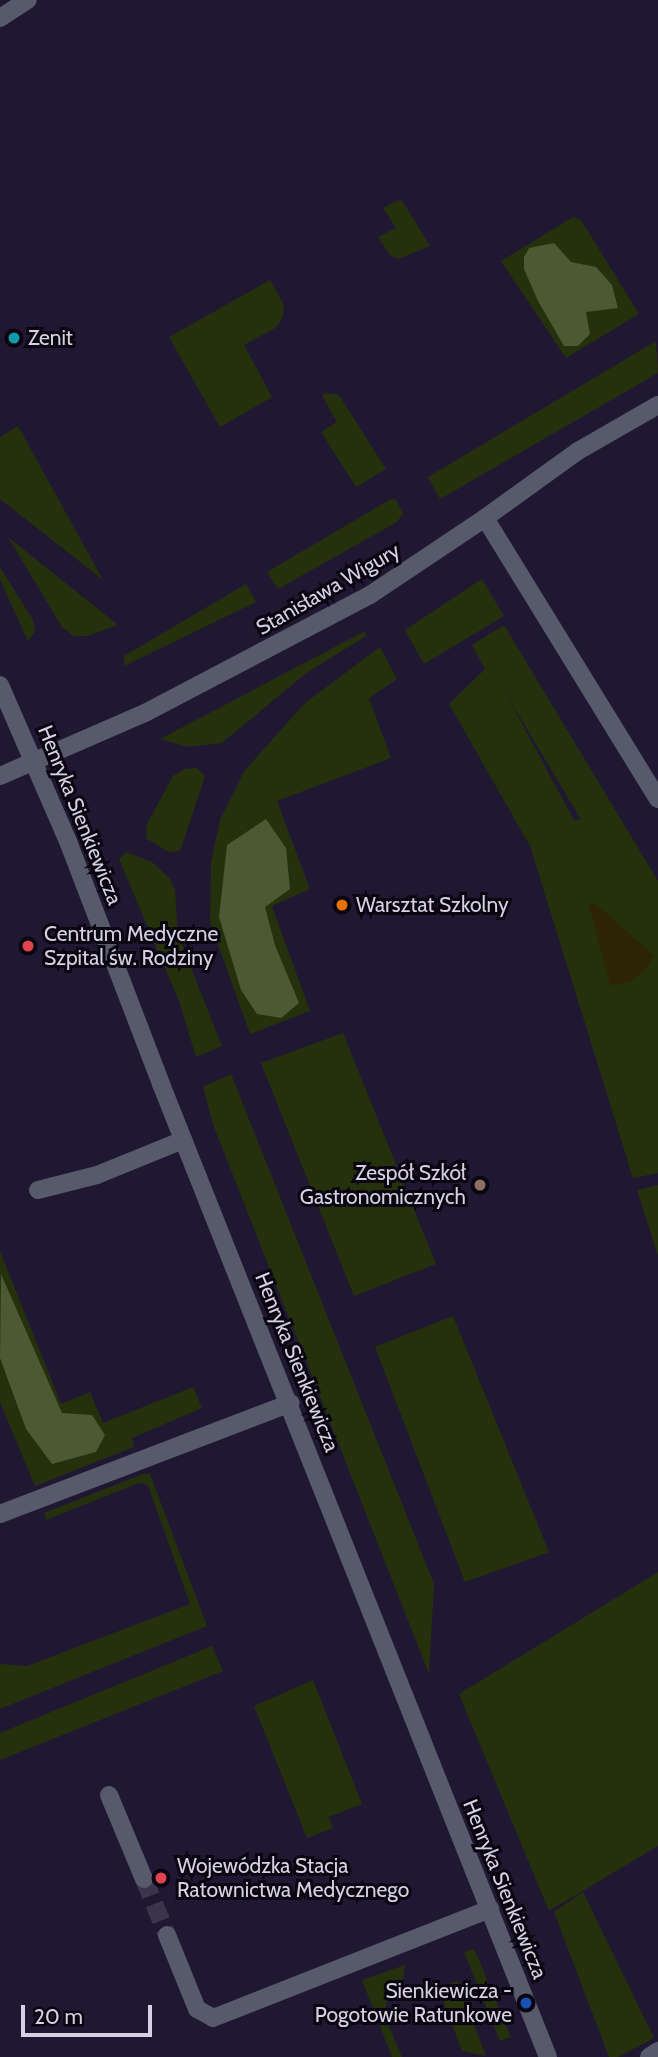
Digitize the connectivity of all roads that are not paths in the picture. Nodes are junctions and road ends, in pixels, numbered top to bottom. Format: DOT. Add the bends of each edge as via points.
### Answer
graph roads {
  1 [pos="28,0"];
  2 [pos="0,18"];
  3 [pos="658,405"];
  4 [pos="485,518"];
  5 [pos="0,685"];
  6 [pos="34,763"];
  7 [pos="0,776"];
  8 [pos="658,799"];
  9 [pos="183,1140"];
  10 [pos="38,1190"];
  11 [pos="290,1403"];
  12 [pos="0,1514"];
  13 [pos="109,1795"];
  14 [pos="144,1879"];
  15 [pos="490,1909"];
  16 [pos="167,1935"];
  17 [pos="658,2051"];
  18 [pos="548,2057"];
  19 [pos="649,2057"];
  1 -- 2 [label="street"];
  3 -- 4 [label="street, Stanisława Wigury" via="578,451"];
  4 -- 6 [label="street, Stanisława Wigury" via="370,595 145,713"];
  4 -- 8 [label="street"];
  5 -- 6 [label="street, Henryka Sienkiewicza"];
  6 -- 7 [label="street, Stanisława Wigury"];
  6 -- 9 [label="street, Henryka Sienkiewicza"];
  9 -- 10 [label="street" via="97,1175"];
  9 -- 11 [label="street, Henryka Sienkiewicza"];
  11 -- 12 [label="street"];
  11 -- 15 [label="street, Henryka Sienkiewicza"];
  13 -- 14 [label="street"];
  15 -- 16 [label="street" via="213,2018 197,2009"];
  15 -- 18 [label="street, Henryka Sienkiewicza"];
  17 -- 19 [label="street"];
}
